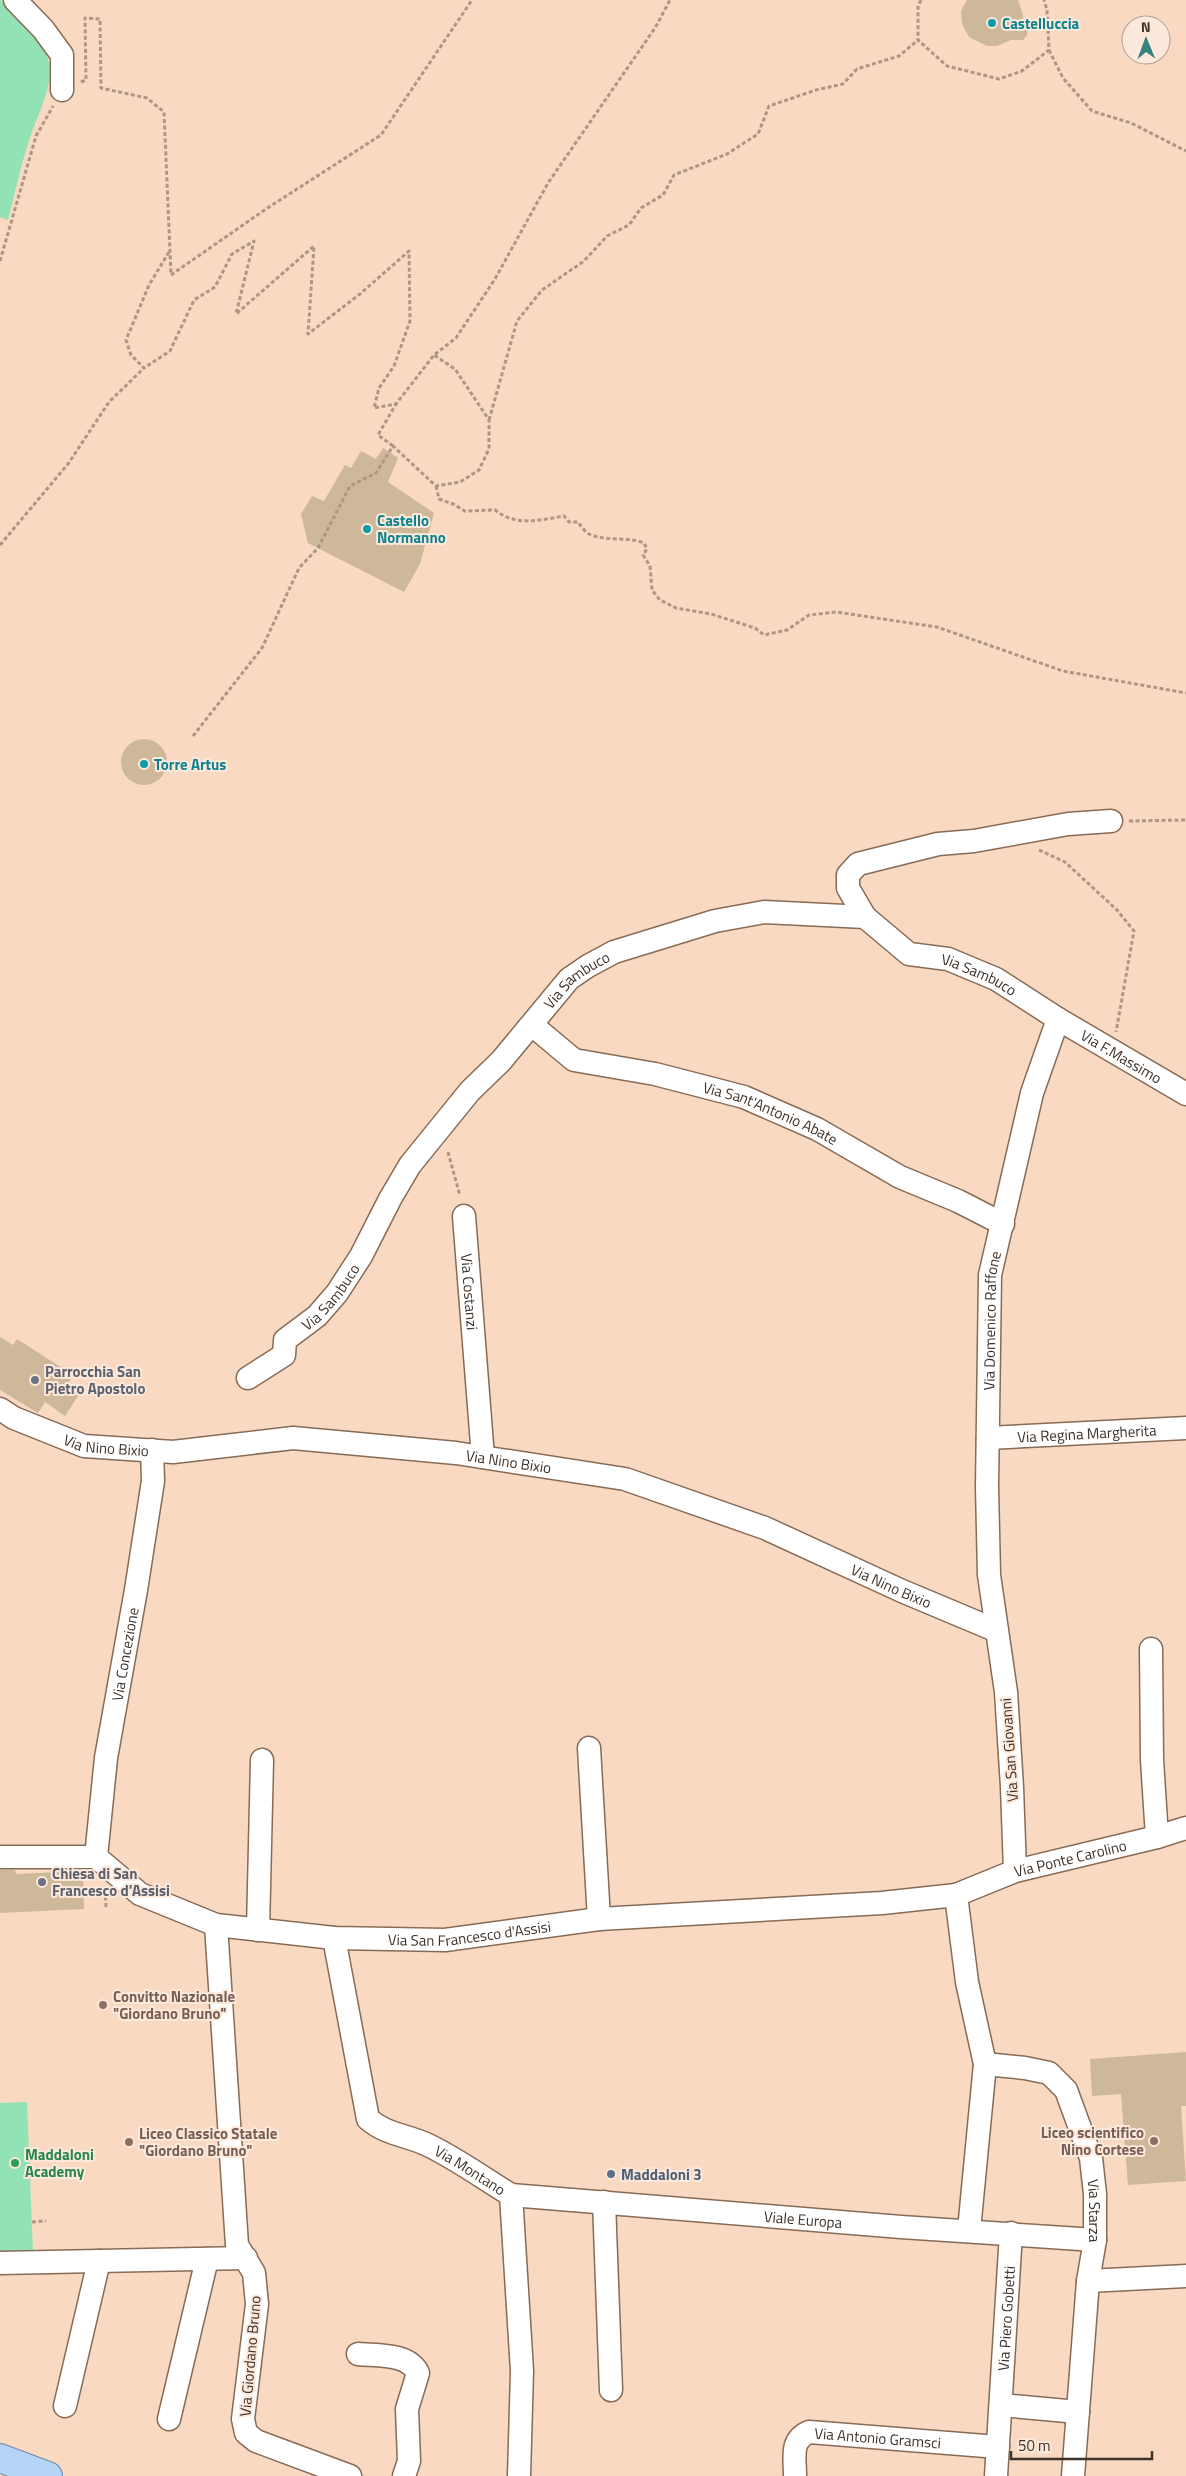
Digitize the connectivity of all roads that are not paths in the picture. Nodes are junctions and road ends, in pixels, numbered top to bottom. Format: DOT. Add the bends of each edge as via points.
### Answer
graph roads {
  1 [pos="15,0"];
  2 [pos="62,90"];
  3 [pos="1111,821"];
  4 [pos="865,917"];
  5 [pos="1058,1019"];
  6 [pos="532,1025"];
  7 [pos="1186,1094"];
  8 [pos="464,1216"];
  9 [pos="1003,1224"];
  10 [pos="248,1378"];
  11 [pos="0,1409"];
  12 [pos="1186,1428"];
  13 [pos="988,1438"];
  14 [pos="152,1450"];
  15 [pos="483,1457"];
  16 [pos="995,1630"];
  17 [pos="1151,1649"];
  18 [pos="589,1748"];
  19 [pos="262,1760"];
  20 [pos="1186,1828"];
  21 [pos="1157,1837"];
  22 [pos="0,1857"];
  23 [pos="96,1858"];
  24 [pos="1015,1870"];
  25 [pos="956,1895"];
  26 [pos="599,1919"];
  27 [pos="216,1925"];
  28 [pos="258,1930"];
  29 [pos="334,1938"];
  30 [pos="985,2064"];
  31 [pos="511,2195"];
  32 [pos="604,2202"];
  33 [pos="969,2230"];
  34 [pos="1010,2233"];
  35 [pos="1095,2240"];
  36 [pos="246,2258"];
  37 [pos="206,2259"];
  38 [pos="99,2262"];
  39 [pos="0,2263"];
  40 [pos="1186,2276"];
  41 [pos="1088,2281"];
  42 [pos="358,2354"];
  43 [pos="611,2390"];
  44 [pos="1002,2405"];
  45 [pos="65,2406"];
  46 [pos="1078,2412"];
  47 [pos="169,2419"];
  48 [pos="998,2447"];
  49 [pos="0,2458"];
  50 [pos="48,2476"];
  51 [pos="350,2476"];
  52 [pos="404,2476"];
  53 [pos="518,2476"];
  54 [pos="795,2476"];
  55 [pos="996,2476"];
  56 [pos="1073,2476"];
  1 -- 2 [label="street" via="62,55"];
  3 -- 4 [label="street" via="1068,824 1007,836 938,844 858,864 848,875 848,888"];
  4 -- 5 [label="street, Via Sambuco" via="909,954 948,959 971,967 996,979"];
  4 -- 6 [label="street, Via Sambuco" via="764,912 715,921 614,952 569,979"];
  5 -- 7 [label="street, Via F.Massimo"];
  5 -- 9 [label="street, Via Domenico Raffone" via="1032,1093"];
  6 -- 9 [label="street, Via Sant'Antonio Abate" via="574,1060 655,1074 744,1097 817,1129 900,1177"];
  6 -- 10 [label="street, Via Sambuco" via="470,1091 410,1164 361,1256 337,1293 317,1316 285,1340 284,1355"];
  8 -- 15 [label="street, Via Costanzi"];
  9 -- 13 [label="street, Via Domenico Raffone" via="990,1275"];
  11 -- 14 [label="street, Via Nino Bixio" via="14,1418 84,1446"];
  12 -- 13 [label="street, Via Regina Margherita"];
  13 -- 16 [label="street, Via Domenico Raffone" via="989,1575"];
  14 -- 15 [label="street, Via Nino Bixio" via="182,1451 292,1438"];
  14 -- 23 [label="street, Via Concezione" via="152,1481 106,1758"];
  15 -- 16 [label="street, Via Nino Bixio" via="625,1479 765,1528"];
  16 -- 24 [label="street, Via San Giovanni" via="1006,1692"];
  17 -- 21 [label="street" via="1152,1760"];
  18 -- 26 [label="street"];
  19 -- 28 [label="street"];
  20 -- 21 [label="street, Via Ponte Carolino"];
  21 -- 24 [label="street, Via Ponte Carolino"];
  22 -- 23 [label="street"];
  23 -- 27 [label="street, Via San Francesco d'Assisi" via="140,1894"];
  24 -- 25 [label="street, Via Ponte Carolino"];
  25 -- 26 [label="street, Via San Francesco d'Assisi" via="882,1903"];
  25 -- 30 [label="street" via="967,1982"];
  26 -- 29 [label="street, Via San Francesco d'Assisi" via="445,1940"];
  27 -- 28 [label="street, Via San Francesco d'Assisi"];
  27 -- 36 [label="street, Via Giordano Bruno" via="237,2245"];
  28 -- 29 [label="street, Via San Francesco d'Assisi"];
  29 -- 31 [label="street, Via Montano" via="368,2119 381,2130 426,2144 457,2160"];
  30 -- 33 [label="street"];
  30 -- 35 [label="street, Via Starza" via="1049,2073 1066,2090 1091,2158"];
  31 -- 32 [label="street, Viale Europa"];
  31 -- 53 [label="street, Via Montano" via="522,2371"];
  32 -- 33 [label="street, Viale Europa"];
  32 -- 43 [label="street"];
  33 -- 34 [label="street, Viale Europa"];
  34 -- 35 [label="street, Viale Europa"];
  34 -- 44 [label="street, Via Piero Gobetti"];
  35 -- 41 [label="street, Via Starza"];
  36 -- 37 [label="street"];
  36 -- 51 [label="street, Via Giordano Bruno" via="254,2272 256,2304 243,2419 246,2433 256,2441"];
  37 -- 38 [label="street"];
  37 -- 47 [label="street"];
  38 -- 39 [label="street"];
  38 -- 45 [label="street"];
  40 -- 41 [label="street"];
  41 -- 46 [label="street, Via Starza"];
  42 -- 52 [label="street" via="400,2358 414,2364 418,2373 407,2409 409,2461"];
  44 -- 46 [label="street"];
  44 -- 48 [label="street, Via Piero Gobetti"];
  46 -- 56 [label="street, Via Starza"];
  48 -- 54 [label="street, Via Antonio Gramsci" via="809,2432 799,2436 795,2443"];
  48 -- 55 [label="street, Via Piero Gobetti"];
  49 -- 50 [label="main road"];
}
